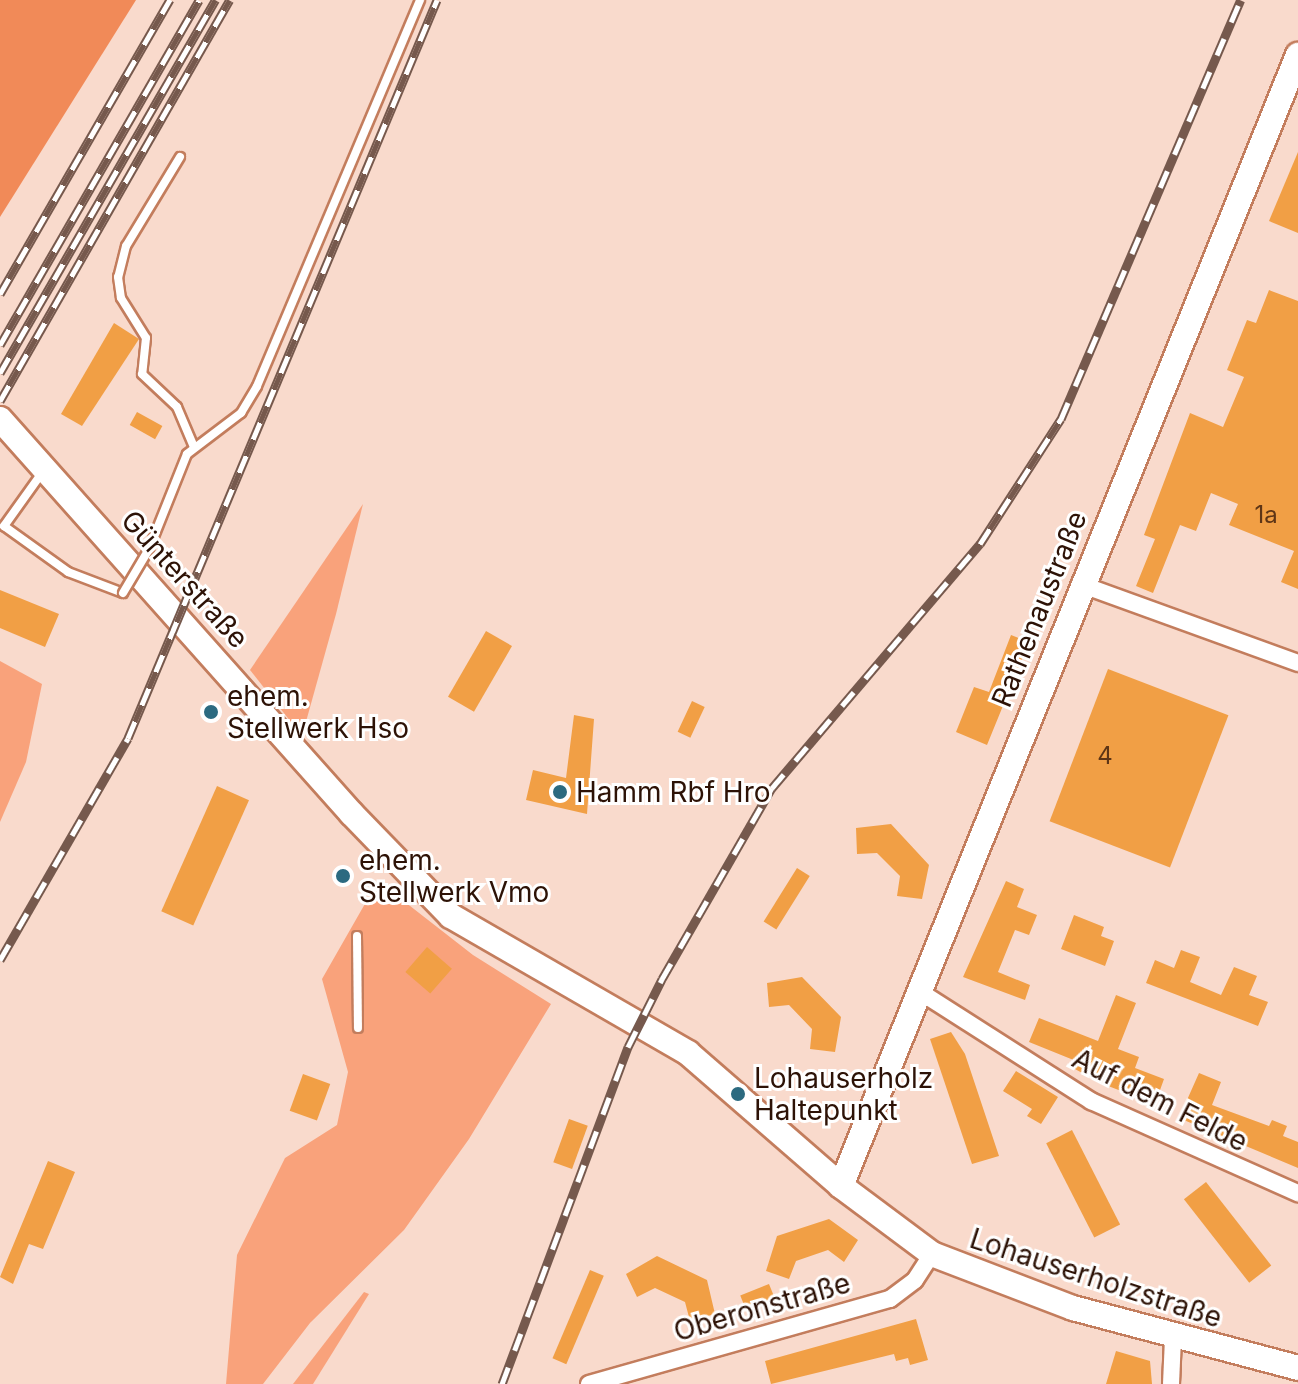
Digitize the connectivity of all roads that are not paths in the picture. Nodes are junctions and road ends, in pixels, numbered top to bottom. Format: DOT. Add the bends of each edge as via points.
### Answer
graph roads {
  1 [pos="420,0"];
  2 [pos="1298,55"];
  3 [pos="180,157"];
  4 [pos="0,419"];
  5 [pos="194,447"];
  6 [pos="45,469"];
  7 [pos="1080,584"];
  8 [pos="1298,663"];
  9 [pos="357,936"];
  10 [pos="922,993"];
  11 [pos="358,1028"];
  12 [pos="665,1038"];
  13 [pos="841,1186"];
  14 [pos="1298,1193"];
  15 [pos="932,1254"];
  16 [pos="1173,1338"];
  17 [pos="1298,1368"];
  18 [pos="589,1384"];
  19 [pos="1171,1384"];
  1 -- 5 [label="lane" via="257,386 241,413"];
  2 -- 7 [label="street, Rathenaustraße"];
  3 -- 5 [label="lane" via="126,246 118,277 121,298 146,338 142,374 177,407"];
  4 -- 6 [label="street, Günterstraße"];
  5 -- 6 [label="lane, bridge" via="149,549 123,593 68,572 4,526"];
  6 -- 12 [label="street, Günterstraße" via="430,897 483,937"];
  7 -- 8 [label="street"];
  7 -- 10 [label="street, Rathenaustraße"];
  9 -- 11 [label="lane"];
  10 -- 13 [label="street, Rathenaustraße"];
  10 -- 14 [label="street, Auf dem Felde" via="1091,1101"];
  12 -- 13 [label="street, Lohauserholzstraße"];
  13 -- 15 [label="street, Lohauserholzstraße"];
  15 -- 16 [label="street, Lohauserholzstraße" via="998,1283"];
  15 -- 18 [label="street, Oberonstraße" via="915,1280 890,1299"];
  16 -- 17 [label="street, Lohauserholzstraße"];
  16 -- 19 [label="street"];
}
